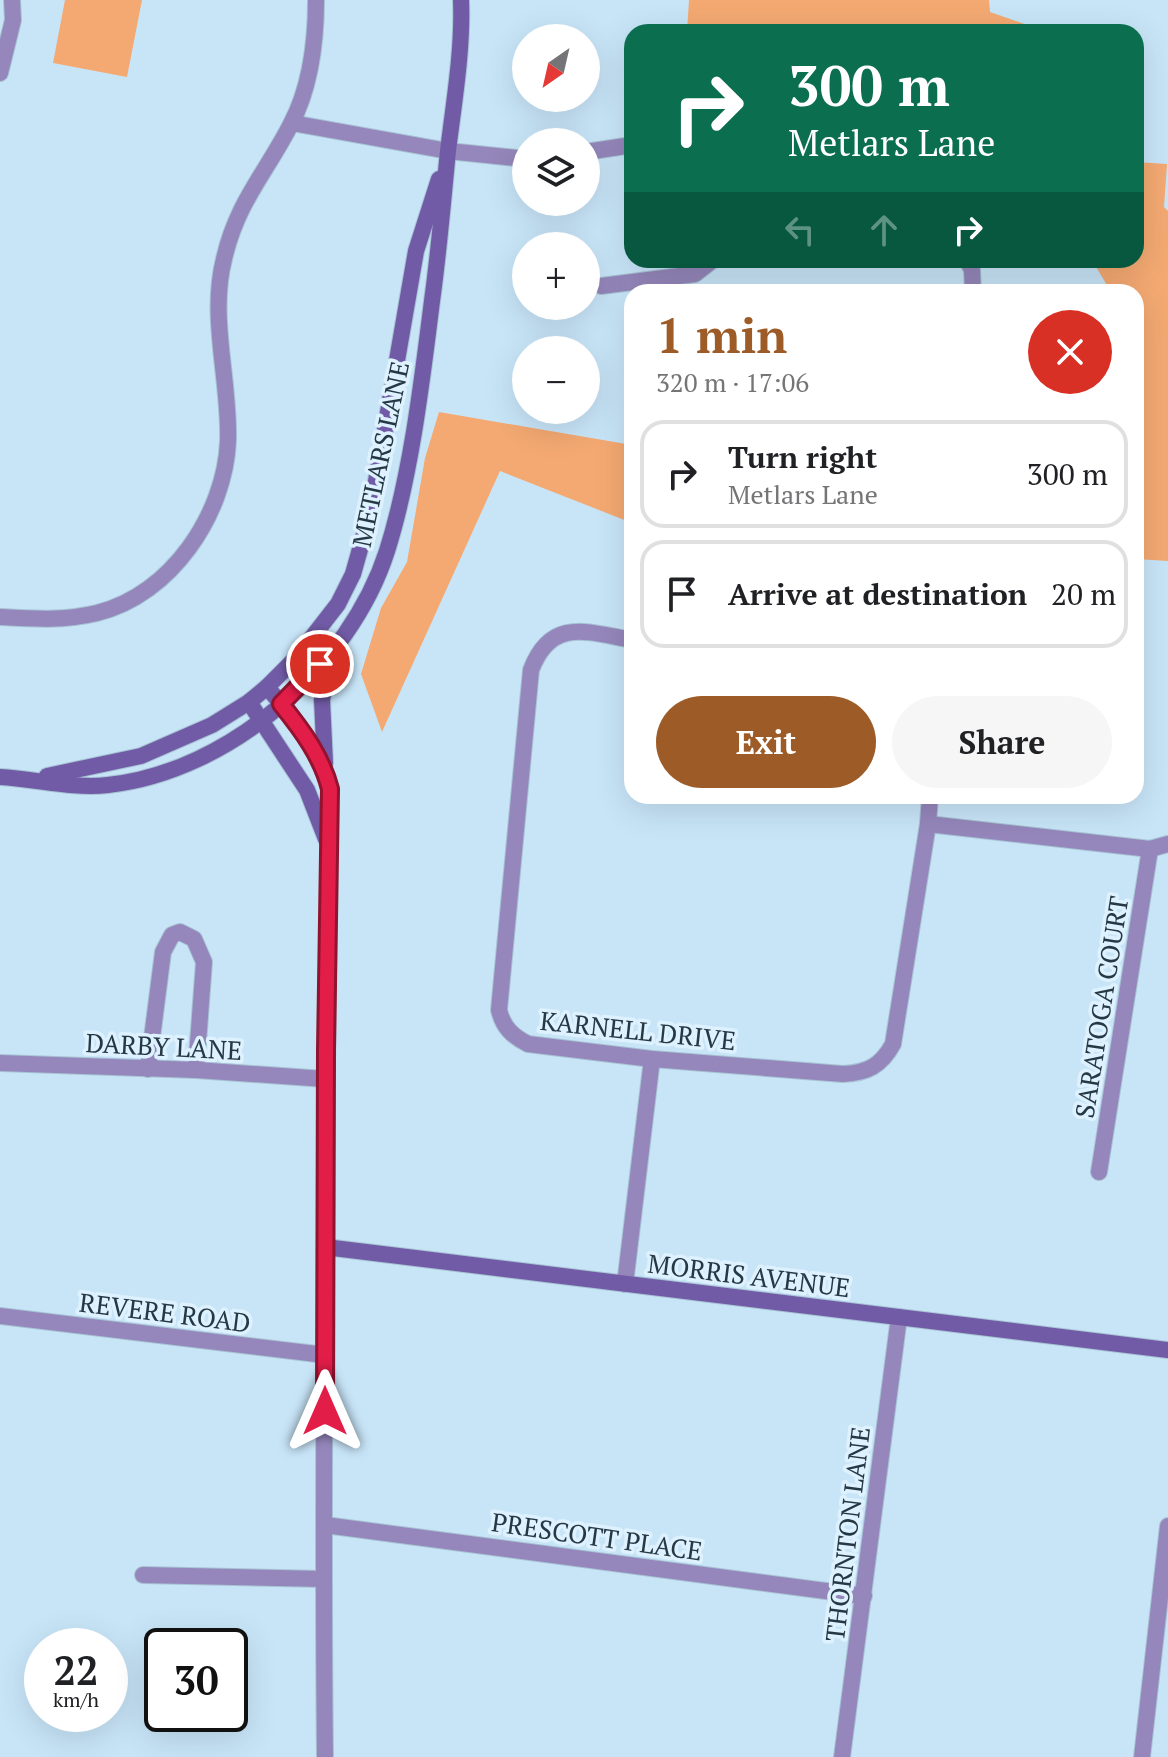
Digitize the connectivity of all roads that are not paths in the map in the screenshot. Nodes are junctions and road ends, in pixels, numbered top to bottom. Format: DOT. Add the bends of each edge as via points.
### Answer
graph roads {
  1 [pos="12,0"];
  2 [pos="316,0"];
  3 [pos="461,0"];
  4 [pos="0,73"];
  5 [pos="292,123"];
  6 [pos="624,146"];
  7 [pos="600,150"];
  8 [pos="448,151"];
  9 [pos="512,158"];
  10 [pos="703,268"];
  11 [pos="601,286"];
  12 [pos="0,617"];
  13 [pos="624,639"];
  14 [pos="331,652"];
  15 [pos="267,687"];
  16 [pos="249,702"];
  17 [pos="281,704"];
  18 [pos="263,720"];
  19 [pos="326,773"];
  20 [pos="0,777"];
  21 [pos="33,779"];
  22 [pos="929,804"];
  23 [pos="928,824"];
  24 [pos="1168,844"];
  25 [pos="328,848"];
  26 [pos="1150,849"];
  27 [pos="652,1059"];
  28 [pos="0,1063"];
  29 [pos="148,1069"];
  30 [pos="196,1070"];
  31 [pos="325,1079"];
  32 [pos="1099,1172"];
  33 [pos="325,1247"];
  34 [pos="625,1284"];
  35 [pos="0,1316"];
  36 [pos="899,1317"];
  37 [pos="1168,1350"];
  38 [pos="325,1355"];
  39 [pos="325,1525"];
  40 [pos="1168,1526"];
  41 [pos="1167,1547"];
  42 [pos="143,1575"];
  43 [pos="323,1579"];
  44 [pos="864,1596"];
  45 [pos="325,1757"];
  46 [pos="842,1757"];
  47 [pos="1142,1757"];
  1 -- 4 [label="street" via="11,32"];
  2 -- 5 [label="street" via="316,40"];
  3 -- 8 [label="main road, METLARS LANE"];
  5 -- 8 [label="street"];
  5 -- 12 [label="street" via="244,201 222,263 220,332 228,441 225,473 204,525 168,571 124,603 70,618"];
  6 -- 7 [label="street"];
  8 -- 9 [label="street"];
  8 -- 14 [label="main road, METLARS LANE" via="426,350 398,507 373,586"];
  8 -- 15 [label="main road, METLARS LANE" via="416,251 380,465 353,574 323,625"];
  10 -- 11 [label="street" via="695,274"];
  13 -- 27 [label="street, KARNELL DRIVE" via="570,632 538,651 531,670 499,1010 507,1029 528,1044"];
  14 -- 17 [label="main road, METLARS LANE"];
  14 -- 19 [label="main road" via="322,700"];
  15 -- 16 [label="main road, METLARS LANE"];
  15 -- 17 [label="main road"];
  16 -- 18 [label="main road"];
  16 -- 21 [label="main road, METLARS LANE" via="187,738 141,756"];
  17 -- 18 [label="main road, METLARS LANE"];
  17 -- 19 [label="main road"];
  18 -- 21 [label="main road, METLARS LANE" via="161,774 109,785"];
  18 -- 25 [label="main road" via="307,790"];
  19 -- 25 [label="main road" via="331,807"];
  20 -- 21 [label="main road, METLARS LANE"];
  22 -- 23 [label="street, KARNELL DRIVE"];
  23 -- 26 [label="street"];
  23 -- 27 [label="street, KARNELL DRIVE" via="893,1044 874,1068 843,1074"];
  24 -- 26 [label="street"];
  25 -- 31 [label="main road"];
  26 -- 32 [label="street, SARATOGA COURT"];
  27 -- 34 [label="street"];
  28 -- 29 [label="street, DARBY LANE"];
  29 -- 30 [label="street, DARBY LANE"];
  29 -- 30 [label="street" via="163,952 172,935 180,932 194,939 204,962"];
  30 -- 31 [label="street, DARBY LANE"];
  31 -- 33 [label="main road"];
  33 -- 34 [label="main road, MORRIS AVENUE"];
  33 -- 38 [label="street"];
  34 -- 36 [label="main road, MORRIS AVENUE"];
  35 -- 38 [label="street, REVERE ROAD"];
  36 -- 37 [label="main road, MORRIS AVENUE"];
  36 -- 44 [label="street, THORNTON LANE"];
  38 -- 39 [label="street"];
  39 -- 43 [label="street"];
  39 -- 44 [label="street, PRESCOTT PLACE"];
  40 -- 41 [label="street"];
  41 -- 47 [label="street"];
  42 -- 43 [label="street"];
  43 -- 45 [label="street"];
  44 -- 46 [label="street, THORNTON LANE"];
}
